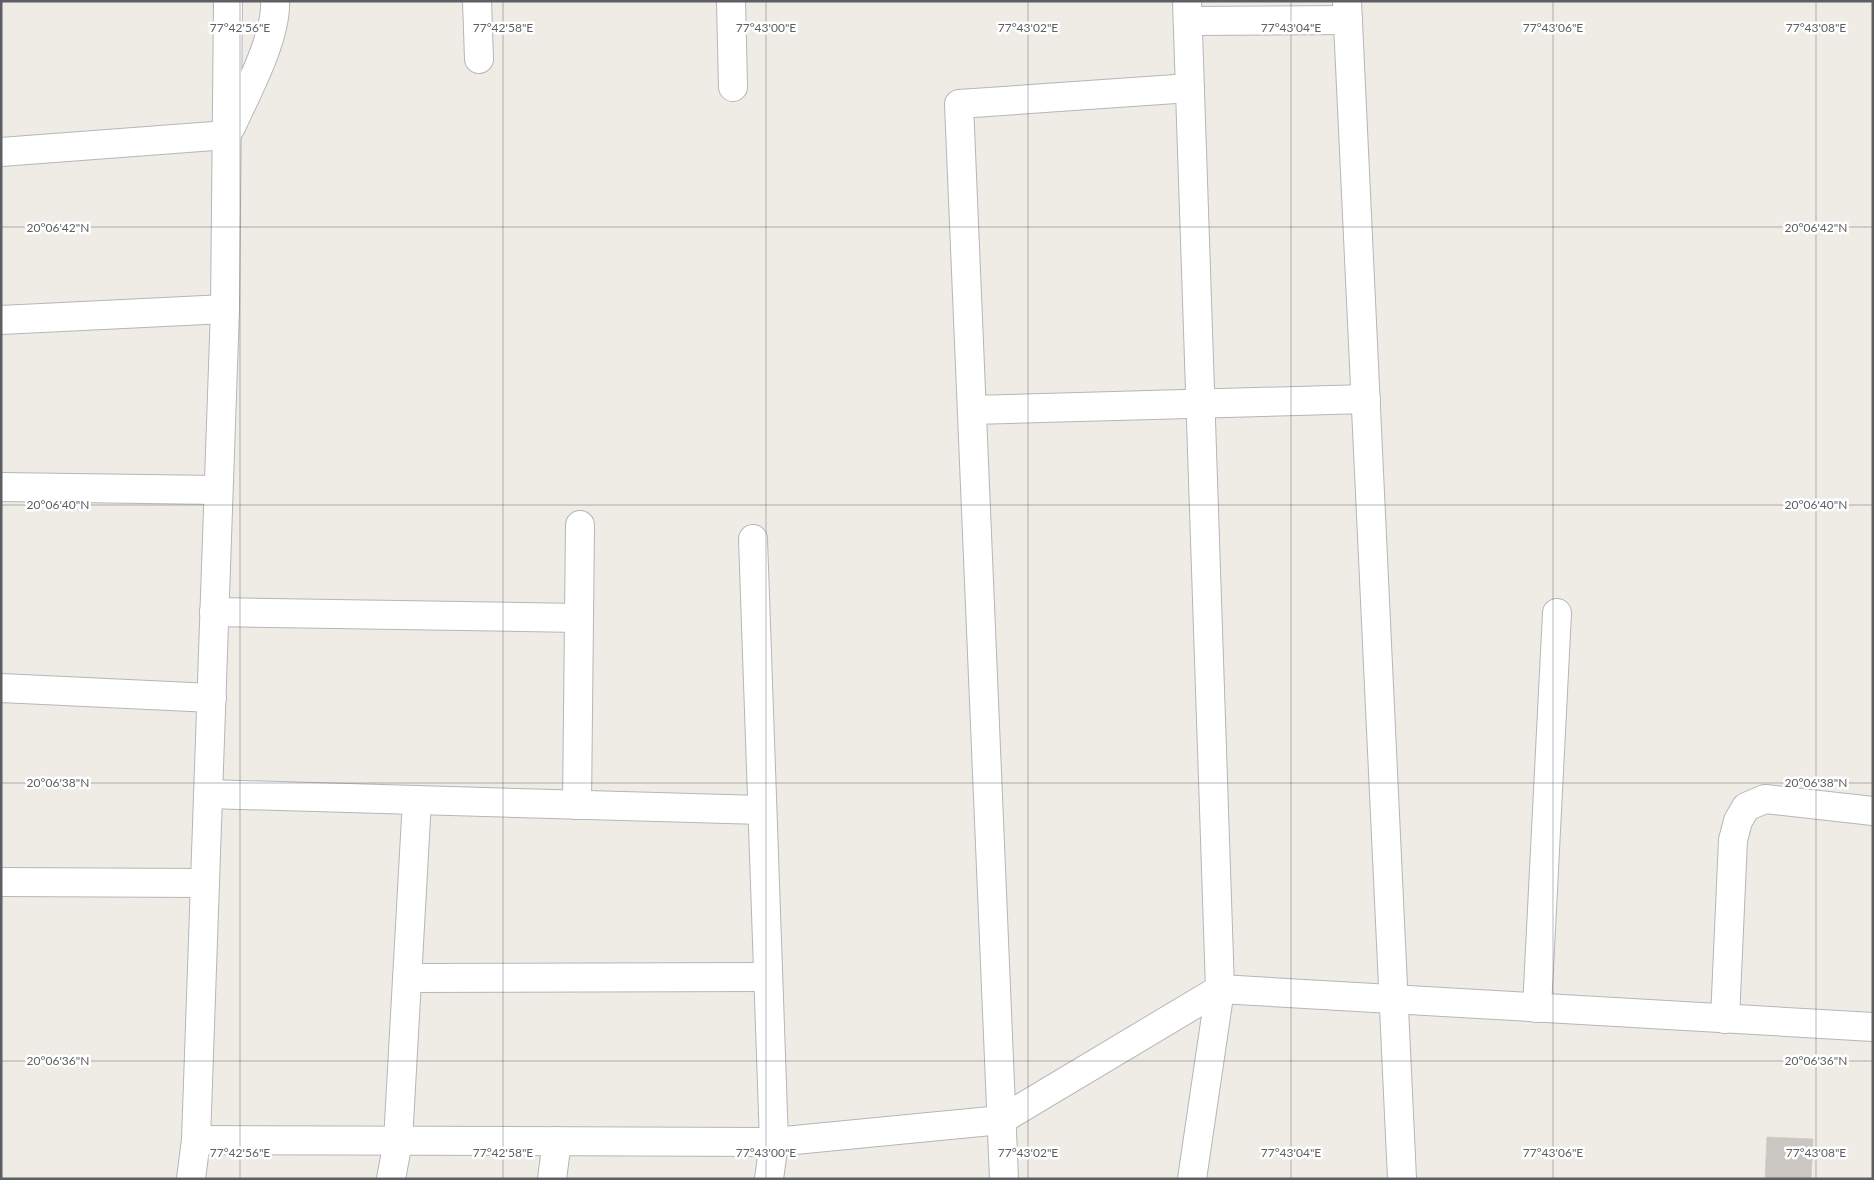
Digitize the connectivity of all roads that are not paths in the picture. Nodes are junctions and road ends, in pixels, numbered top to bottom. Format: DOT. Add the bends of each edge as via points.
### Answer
graph roads {
  1 [pos="228,1"];
  2 [pos="275,1"];
  3 [pos="477,1"];
  4 [pos="731,1"];
  5 [pos="1187,11"];
  6 [pos="1348,11"];
  7 [pos="479,59"];
  8 [pos="733,87"];
  9 [pos="1190,88"];
  10 [pos="227,135"];
  11 [pos="1,152"];
  12 [pos="224,309"];
  13 [pos="1,320"];
  14 [pos="1366,399"];
  15 [pos="1200,403"];
  16 [pos="972,410"];
  17 [pos="1,487"];
  18 [pos="218,490"];
  19 [pos="580,525"];
  20 [pos="753,539"];
  21 [pos="214,612"];
  22 [pos="1557,613"];
  23 [pos="579,618"];
  24 [pos="1,688"];
  25 [pos="212,698"];
  26 [pos="208,794"];
  27 [pos="417,800"];
  28 [pos="577,805"];
  29 [pos="762,810"];
  30 [pos="1873,811"];
  31 [pos="1,882"];
  32 [pos="205,883"];
  33 [pos="768,977"];
  34 [pos="407,978"];
  35 [pos="1220,990"];
  36 [pos="1394,1000"];
  37 [pos="1536,1008"];
  38 [pos="1725,1018"];
  39 [pos="1873,1027"];
  40 [pos="1001,1120"];
  41 [pos="196,1140"];
  42 [pos="398,1141"];
  43 [pos="557,1141"];
  44 [pos="774,1142"];
  45 [pos="191,1179"];
  46 [pos="391,1179"];
  47 [pos="552,1179"];
  48 [pos="769,1179"];
  49 [pos="1004,1179"];
  50 [pos="1192,1179"];
  51 [pos="1402,1179"];
  1 -- 10 [label="street"];
  2 -- 10 [label="street" via="276,14 260,64"];
  3 -- 7 [label="street"];
  4 -- 8 [label="street"];
  5 -- 6 [label="street"];
  5 -- 9 [label="street"];
  6 -- 14 [label="street"];
  9 -- 15 [label="street"];
  9 -- 16 [label="street" via="960,104"];
  10 -- 11 [label="street"];
  10 -- 12 [label="street"];
  12 -- 13 [label="street"];
  12 -- 18 [label="street"];
  14 -- 15 [label="street"];
  14 -- 36 [label="street"];
  15 -- 16 [label="street"];
  15 -- 35 [label="street"];
  16 -- 40 [label="street"];
  17 -- 18 [label="street"];
  18 -- 21 [label="street"];
  19 -- 23 [label="street"];
  20 -- 29 [label="street"];
  21 -- 23 [label="street"];
  21 -- 25 [label="street"];
  22 -- 37 [label="street"];
  23 -- 28 [label="street"];
  24 -- 25 [label="street"];
  25 -- 26 [label="street"];
  26 -- 27 [label="street"];
  26 -- 32 [label="street"];
  27 -- 28 [label="street"];
  27 -- 34 [label="street"];
  28 -- 29 [label="street"];
  29 -- 33 [label="street"];
  30 -- 38 [label="street" via="1765,799 1746,807 1733,840"];
  31 -- 32 [label="street"];
  32 -- 41 [label="street"];
  33 -- 34 [label="street"];
  33 -- 44 [label="street"];
  34 -- 42 [label="street"];
  35 -- 36 [label="street"];
  35 -- 40 [label="street"];
  35 -- 50 [label="street"];
  36 -- 37 [label="street"];
  36 -- 51 [label="street"];
  37 -- 38 [label="street"];
  38 -- 39 [label="street"];
  40 -- 44 [label="street"];
  40 -- 49 [label="street"];
  41 -- 42 [label="street"];
  41 -- 45 [label="street"];
  42 -- 43 [label="street"];
  42 -- 46 [label="street"];
  43 -- 44 [label="street"];
  43 -- 47 [label="street"];
  44 -- 48 [label="street"];
}
